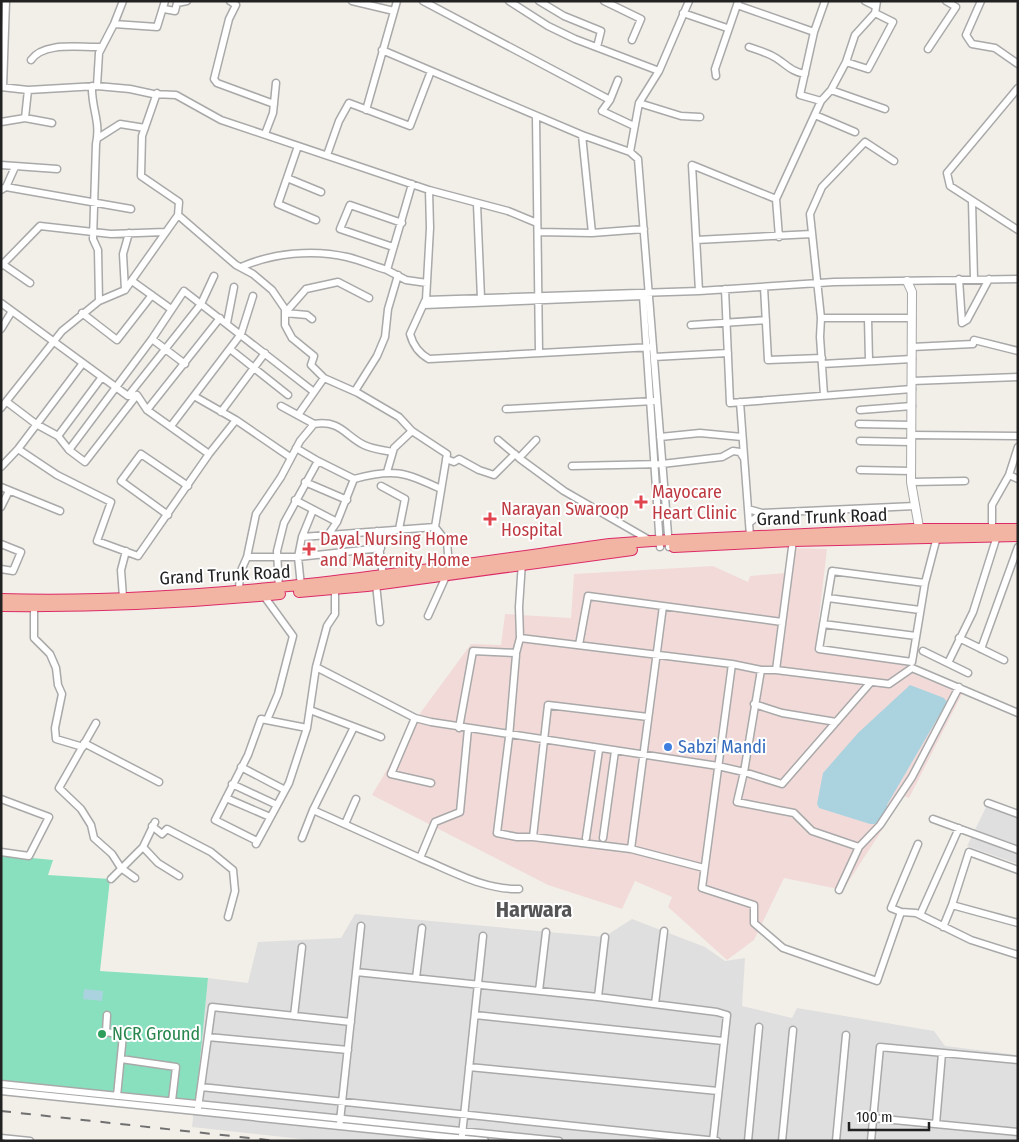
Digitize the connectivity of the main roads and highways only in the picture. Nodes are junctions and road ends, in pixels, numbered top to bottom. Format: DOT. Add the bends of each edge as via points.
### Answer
graph roads {
  1 [pos="1018,528"];
  2 [pos="995,532"];
  3 [pos="920,533"];
  4 [pos="1018,536"];
  5 [pos="794,537"];
  6 [pos="662,543"];
  7 [pos="448,570"];
  8 [pos="1,599"];
  9 [pos="1,607"];
  1 -- 2 [label="highway, Grand Trunk Road"];
  2 -- 3 [label="highway, Grand Trunk Road"];
  2 -- 3 [label="highway, Grand Trunk Road" via="937,537"];
  2 -- 4 [label="highway, Grand Trunk Road"];
  3 -- 5 [label="highway, Grand Trunk Road"];
  5 -- 6 [label="highway, Grand Trunk Road"];
  5 -- 6 [label="highway, Grand Trunk Road" via="750,536"];
  6 -- 7 [label="highway, Grand Trunk Road"];
  7 -- 8 [label="highway, Grand Trunk Road" via="279,589"];
  7 -- 9 [label="highway, Grand Trunk Road" via="376,584 208,601"];
}
